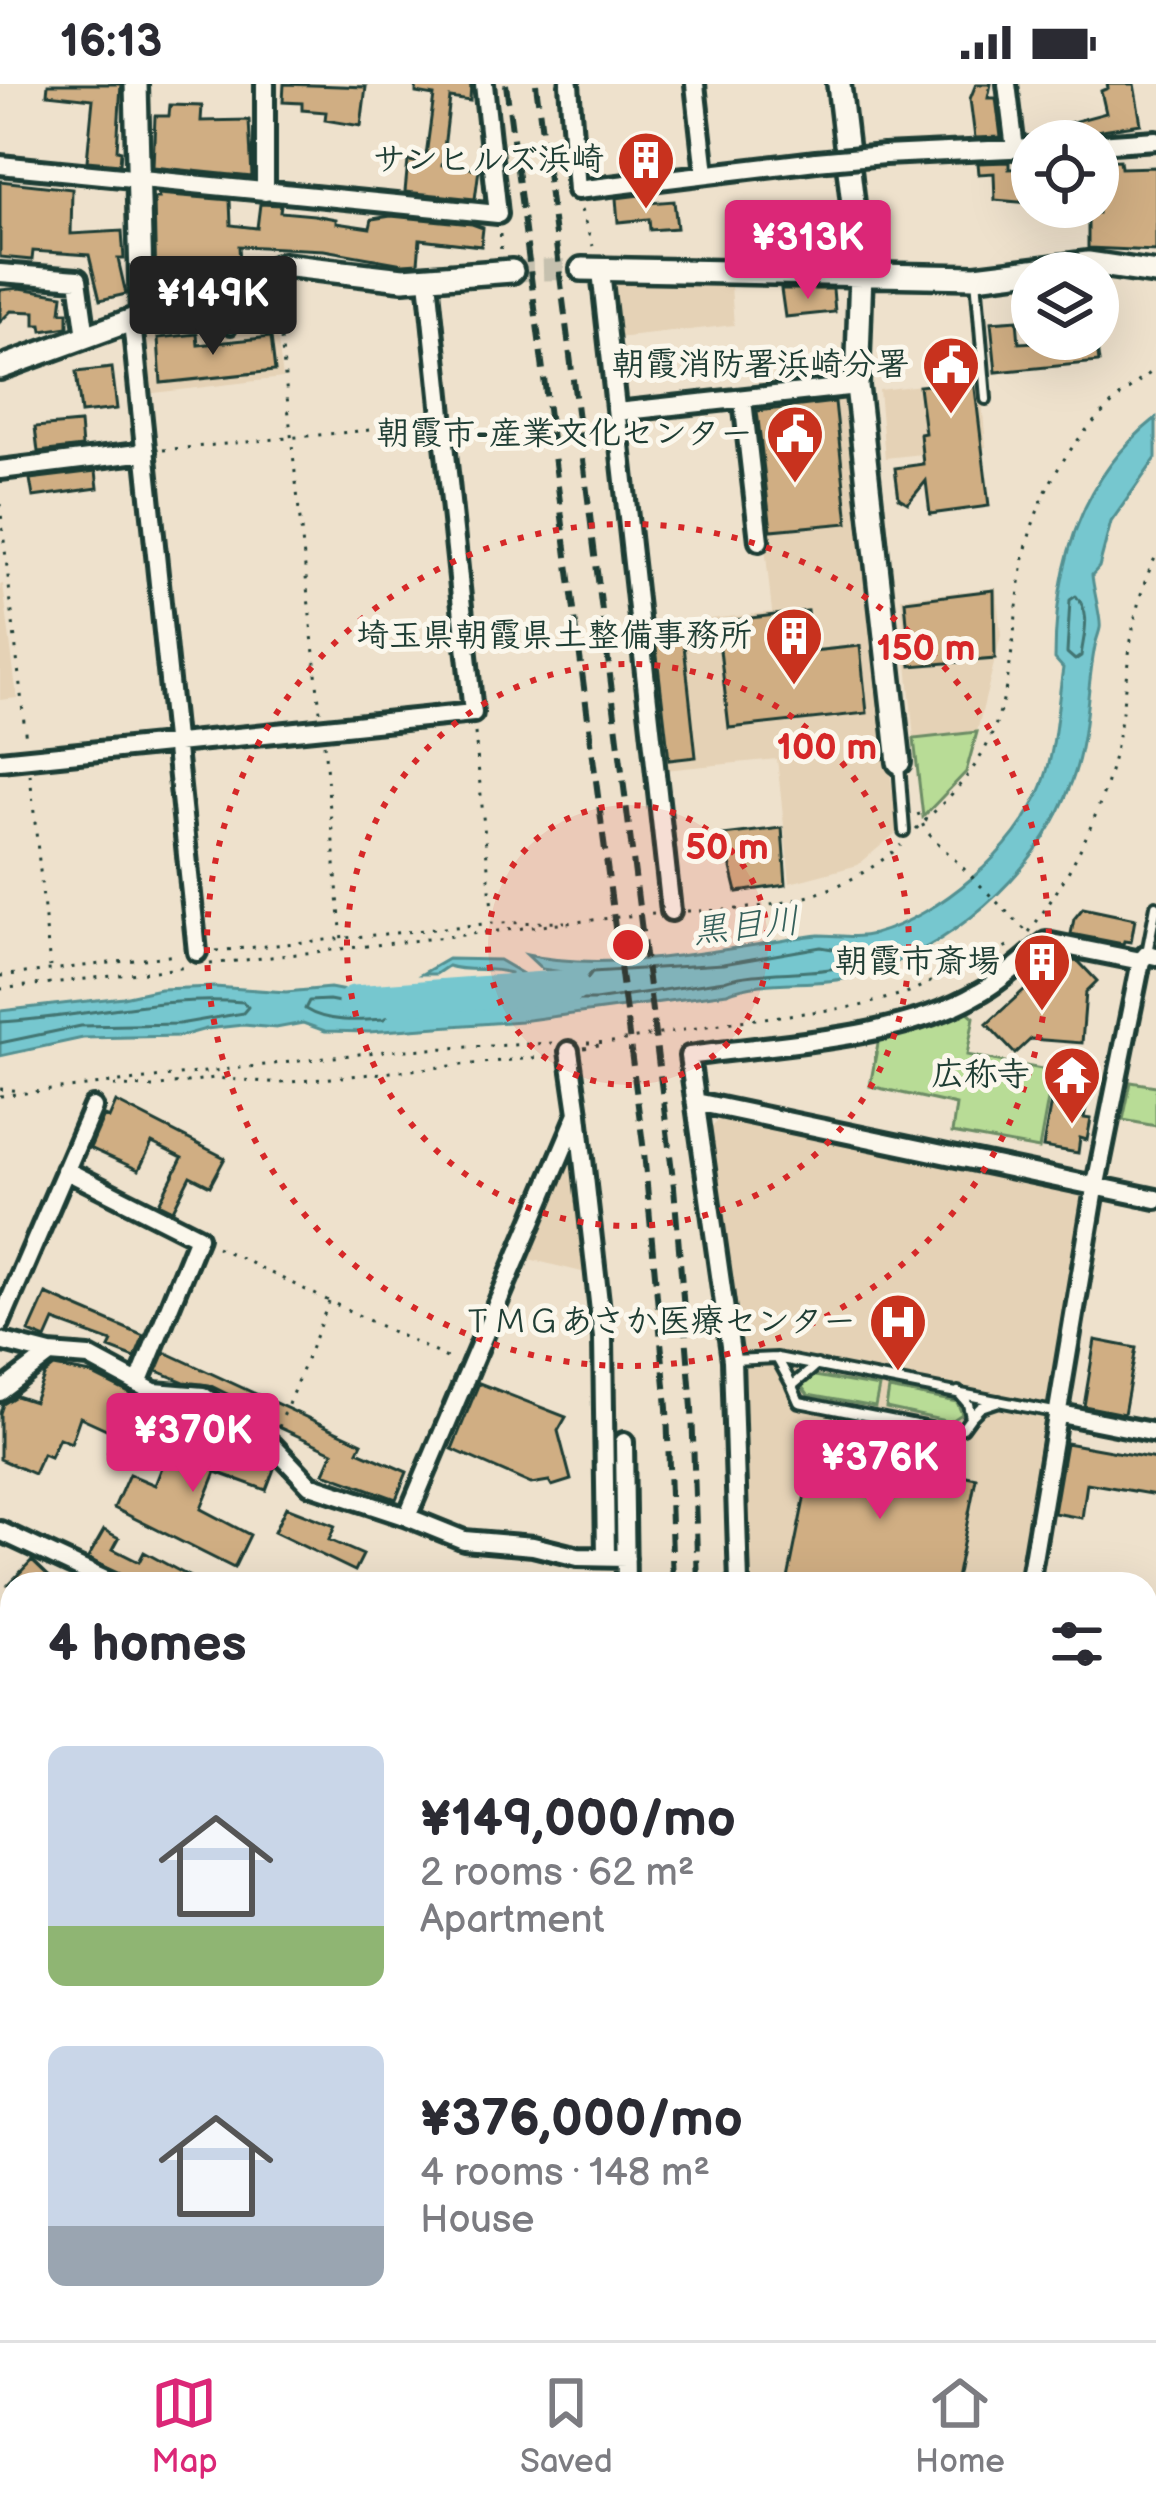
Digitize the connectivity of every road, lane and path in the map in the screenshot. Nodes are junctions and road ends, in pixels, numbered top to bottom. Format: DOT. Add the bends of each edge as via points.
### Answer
graph roads {
  1 [pos="136,84"];
  2 [pos="266,84"];
  3 [pos="484,84"];
  4 [pos="569,84"];
  5 [pos="695,84"];
  6 [pos="839,84"];
  7 [pos="1007,84"];
  8 [pos="1016,120"];
  9 [pos="1156,140"];
  10 [pos="1119,143"];
  11 [pos="1011,149"];
  12 [pos="0,165"];
  13 [pos="705,173"];
  14 [pos="138,178"];
  15 [pos="265,192"];
  16 [pos="579,204"];
  17 [pos="498,214"];
  18 [pos="593,267"];
  19 [pos="274,268"];
  20 [pos="507,271"];
  21 [pos="861,272"];
  22 [pos="0,273"];
  23 [pos="1156,274"];
  24 [pos="976,277"];
  25 [pos="428,280"];
  26 [pos="231,285"];
  27 [pos="137,321"];
  28 [pos="231,329"];
  29 [pos="86,337"];
  30 [pos="0,368"];
  31 [pos="1156,369"];
  32 [pos="857,386"];
  33 [pos="986,399"];
  34 [pos="743,400"];
  35 [pos="617,412"];
  36 [pos="442,423"];
  37 [pos="291,436"];
  38 [pos="146,452"];
  39 [pos="0,470"];
  40 [pos="0,504"];
  41 [pos="759,542"];
  42 [pos="1156,556"];
  43 [pos="473,713"];
  44 [pos="322,726"];
  45 [pos="177,743"];
  46 [pos="28,758"];
  47 [pos="0,760"];
  48 [pos="899,762"];
  49 [pos="926,830"];
  50 [pos="908,834"];
  51 [pos="1156,906"];
  52 [pos="671,911"];
  53 [pos="573,922"];
  54 [pos="494,923"];
  55 [pos="1022,927"];
  56 [pos="342,940"];
  57 [pos="1148,957"];
  58 [pos="198,961"];
  59 [pos="50,970"];
  60 [pos="2,975"];
  61 [pos="0,987"];
  62 [pos="564,1046"];
  63 [pos="100,1086"];
  64 [pos="0,1093"];
  65 [pos="696,1102"];
  66 [pos="93,1107"];
  67 [pos="578,1113"];
  68 [pos="65,1170"];
  69 [pos="1095,1189"];
  70 [pos="1156,1199"];
  71 [pos="198,1237"];
  72 [pos="329,1302"];
  73 [pos="0,1322"];
  74 [pos="0,1341"];
  75 [pos="50,1354"];
  76 [pos="777,1358"];
  77 [pos="732,1360"];
  78 [pos="817,1365"];
  79 [pos="469,1369"];
  80 [pos="138,1384"];
  81 [pos="792,1387"];
  82 [pos="957,1391"];
  83 [pos="0,1392"];
  84 [pos="1000,1401"];
  85 [pos="1061,1414"];
  86 [pos="971,1417"];
  87 [pos="1156,1433"];
  88 [pos="625,1442"];
  89 [pos="272,1445"];
  90 [pos="407,1516"];
  91 [pos="0,1531"];
  92 [pos="606,1557"];
  93 [pos="626,1558"];
  94 [pos="88,1572"];
  95 [pos="626,1572"];
  96 [pos="739,1572"];
  97 [pos="1031,1572"];
  1 -- 14 [label="street"];
  2 -- 15 [label="street"];
  3 -- 17 [label="street"];
  4 -- 13 [label="street" via="578,190"];
  5 -- 13 [label="street"];
  6 -- 21 [label="street"];
  7 -- 8 [label="street"];
  9 -- 10 [label="street"];
  11 -- 13 [label="street, bridge"];
  12 -- 14 [label="street"];
  14 -- 15 [label="street"];
  14 -- 27 [label="street"];
  15 -- 17 [label="street"];
  16 -- 18 [label="path"];
  17 -- 20 [label="path"];
  18 -- 21 [label="street"];
  18 -- 35 [label="street"];
  19 -- 25 [label="street"];
  19 -- 26 [label="street"];
  19 -- 37 [label="path"];
  20 -- 25 [label="street"];
  21 -- 24 [label="street"];
  21 -- 32 [label="street"];
  22 -- 29 [label="street" via="78,279"];
  23 -- 24 [label="street" via="1088,263"];
  24 -- 33 [label="lane"];
  25 -- 36 [label="street"];
  26 -- 27 [label="street"];
  26 -- 28 [label="lane"];
  27 -- 29 [label="street"];
  27 -- 38 [label="street"];
  29 -- 30 [label="street"];
  31 -- 50 [label="path" via="1092,419 1061,462 1024,558 1015,644 993,732 968,777"];
  32 -- 34 [label="street"];
  32 -- 48 [label="street"];
  34 -- 35 [label="street"];
  34 -- 41 [label="street"];
  35 -- 52 [label="street"];
  36 -- 37 [label="path"];
  36 -- 43 [label="street"];
  37 -- 38 [label="path"];
  37 -- 44 [label="path"];
  38 -- 39 [label="street"];
  38 -- 45 [label="street"];
  40 -- 46 [label="path"];
  42 -- 62 [label="path" via="1134,615 1106,791 1067,878 1020,940 874,1003"];
  43 -- 44 [label="street"];
  43 -- 54 [label="path"];
  44 -- 45 [label="street"];
  44 -- 56 [label="path"];
  45 -- 46 [label="street"];
  45 -- 58 [label="street"];
  46 -- 47 [label="street"];
  46 -- 59 [label="path"];
  48 -- 50 [label="lane"];
  49 -- 55 [label="path"];
  50 -- 52 [label="path" via="850,882 805,898"];
  51 -- 57 [label="lane"];
  52 -- 53 [label="path"];
  53 -- 54 [label="path"];
  53 -- 58 [label="path"];
  54 -- 56 [label="path"];
  56 -- 58 [label="path"];
  57 -- 65 [label="street" via="1046,942 980,993 934,1015 689,1056"];
  57 -- 69 [label="street"];
  58 -- 59 [label="path"];
  58 -- 61 [label="path"];
  59 -- 60 [label="path"];
  60 -- 61 [label="path"];
  62 -- 63 [label="path" via="385,1051"];
  62 -- 63 [label="path" via="541,1060 281,1083 214,1078"];
  62 -- 67 [label="street"];
  63 -- 64 [label="path"];
  65 -- 69 [label="street"];
  65 -- 77 [label="street"];
  66 -- 68 [label="street"];
  67 -- 79 [label="street"];
  67 -- 92 [label="street" via="603,1338"];
  68 -- 71 [label="street"];
  68 -- 73 [label="street"];
  69 -- 70 [label="street"];
  69 -- 85 [label="street"];
  71 -- 72 [label="path"];
  71 -- 80 [label="street"];
  72 -- 79 [label="path"];
  72 -- 89 [label="path"];
  74 -- 75 [label="street"];
  75 -- 80 [label="street" via="89,1357"];
  75 -- 83 [label="street"];
  76 -- 77 [label="lane"];
  76 -- 78 [label="lane"];
  76 -- 81 [label="lane"];
  77 -- 96 [label="street"];
  78 -- 81 [label="lane"];
  78 -- 82 [label="lane"];
  79 -- 90 [label="street"];
  80 -- 89 [label="street" via="203,1396"];
  81 -- 86 [label="lane" via="799,1402 951,1432"];
  82 -- 84 [label="lane"];
  82 -- 86 [label="lane"];
  84 -- 85 [label="lane"];
  84 -- 86 [label="lane"];
  85 -- 87 [label="street"];
  85 -- 97 [label="street"];
  88 -- 93 [label="street"];
  89 -- 90 [label="street" via="310,1485"];
  90 -- 92 [label="street" via="464,1540"];
  91 -- 94 [label="street"];
  92 -- 93 [label="street"];
  93 -- 95 [label="street"];
}
